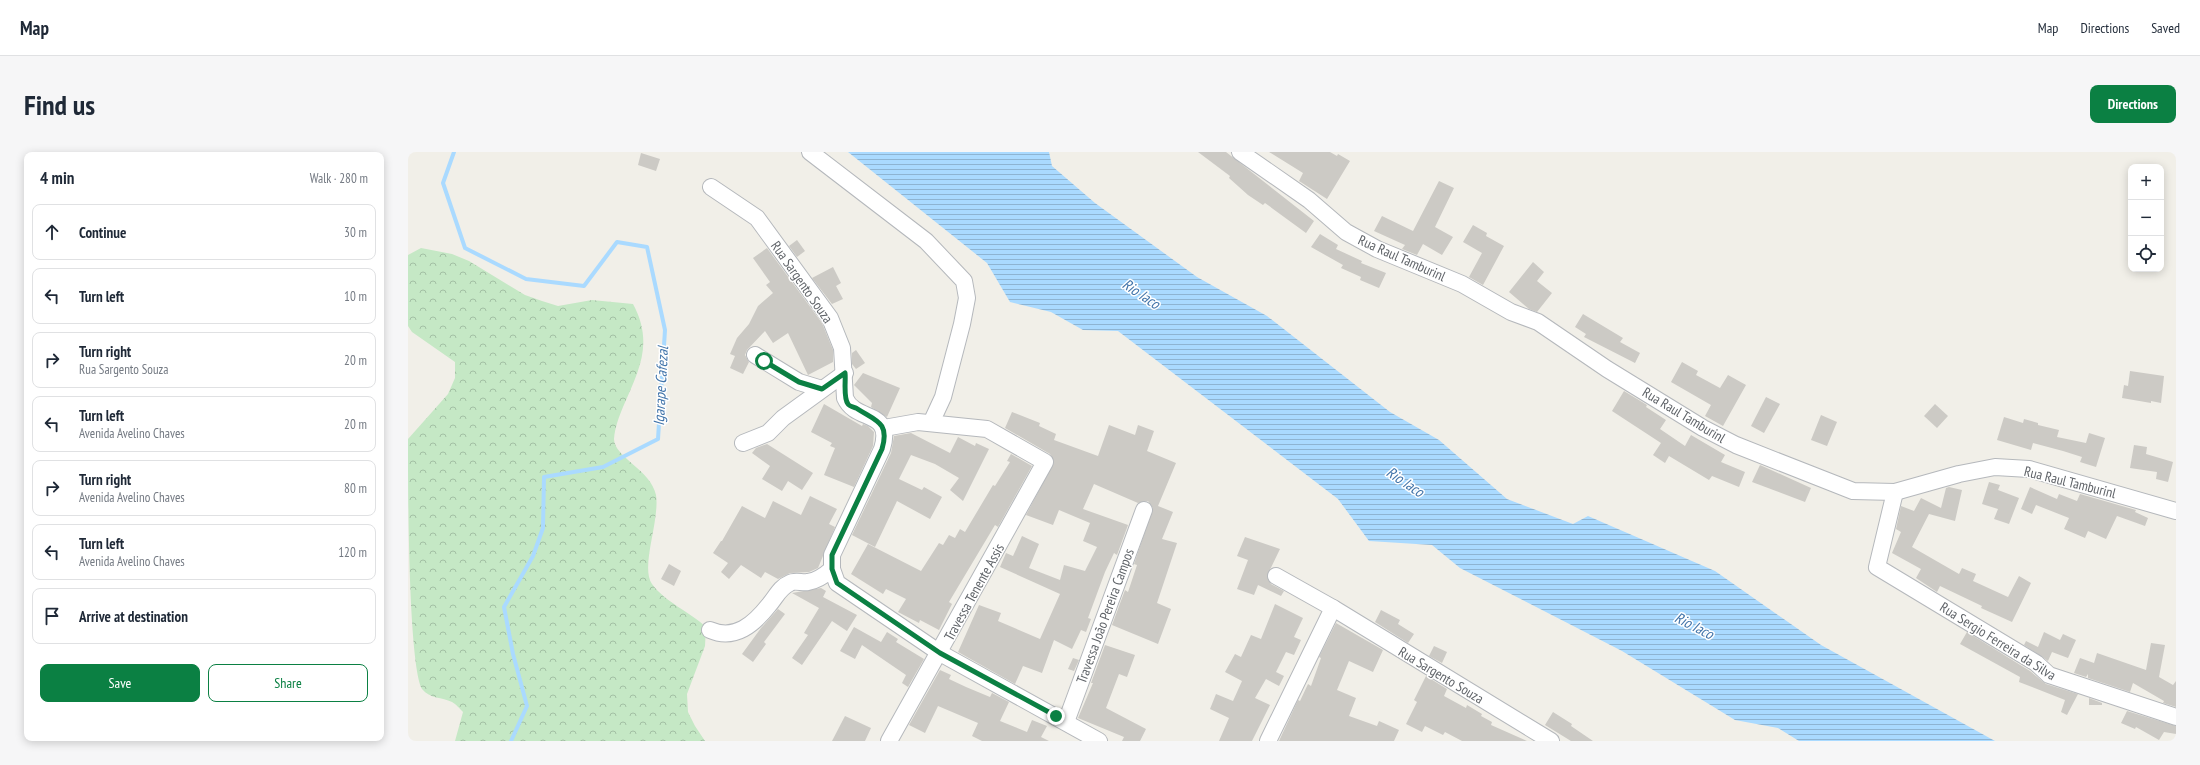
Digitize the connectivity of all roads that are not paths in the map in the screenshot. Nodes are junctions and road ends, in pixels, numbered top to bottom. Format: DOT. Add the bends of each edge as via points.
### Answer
graph roads {
  1 [pos="810,152"];
  2 [pos="1240,152"];
  3 [pos="711,187"];
  4 [pos="755,355"];
  5 [pos="845,373"];
  6 [pos="822,389"];
  7 [pos="931,423"];
  8 [pos="884,428"];
  9 [pos="743,443"];
  10 [pos="1895,492"];
  11 [pos="1144,510"];
  12 [pos="2176,511"];
  13 [pos="832,569"];
  14 [pos="1276,576"];
  15 [pos="1333,608"];
  16 [pos="710,630"];
  17 [pos="940,653"];
  18 [pos="2176,717"];
  19 [pos="1066,722"];
  20 [pos="1544,739"];
  21 [pos="889,741"];
  22 [pos="1099,741"];
  23 [pos="1268,741"];
  1 -- 7 [label="street" via="926,241 964,281 967,298 962,324 943,397"];
  2 -- 10 [label="street, Rua Raul Tamburinl" via="1309,200 1346,232 1377,249 1462,284 1511,312 1538,322 1607,369 1703,428 1736,445 1852,491"];
  3 -- 5 [label="street, Rua Sargento Souza" via="756,218 814,295 830,318 842,348"];
  4 -- 6 [label="street" via="799,382"];
  5 -- 6 [label="street"];
  5 -- 8 [label="street, Rua Sargento Souza" via="848,404"];
  6 -- 9 [label="street" via="783,418 768,433"];
  7 -- 8 [label="street" via="918,422"];
  7 -- 17 [label="street, Travessa Tenente Assis" via="987,429 1045,462"];
  8 -- 13 [label="street" via="886,436 882,449 832,555"];
  10 -- 12 [label="street, Rua Raul Tamburinl" via="1995,467 2029,469"];
  10 -- 18 [label="street, Rua Sergio Ferreira da Silva" via="1877,567 2036,663 2049,675"];
  11 -- 19 [label="street, Travessa João Pereira Campos"];
  13 -- 16 [label="street" via="821,578 810,582 792,582 784,587 754,622 734,634 720,635"];
  13 -- 17 [label="street" via="837,583"];
  14 -- 15 [label="street, Rua Sargento Souza"];
  15 -- 20 [label="street, Rua Sargento Souza"];
  15 -- 23 [label="street"];
  17 -- 19 [label="street"];
  17 -- 21 [label="street, Travessa Tenente Assis"];
  19 -- 22 [label="street"];
}
